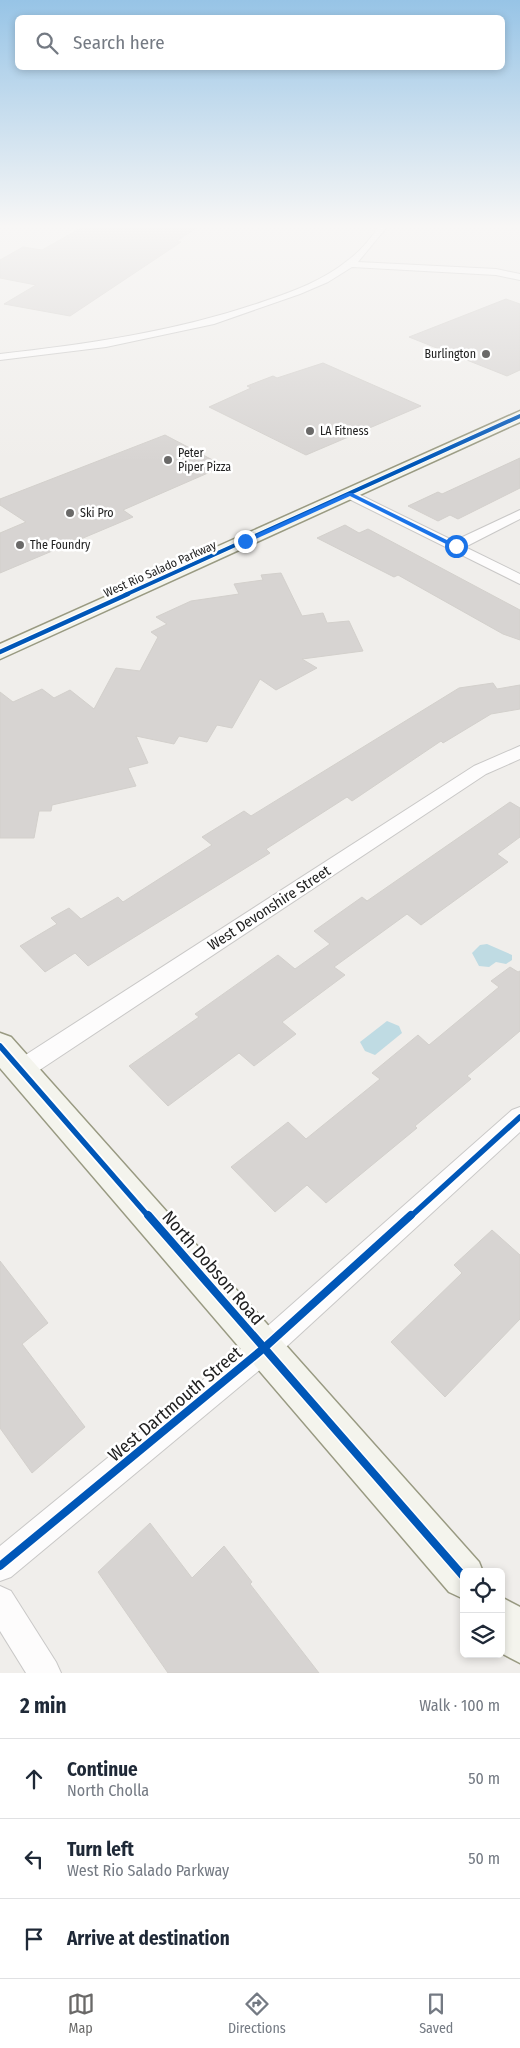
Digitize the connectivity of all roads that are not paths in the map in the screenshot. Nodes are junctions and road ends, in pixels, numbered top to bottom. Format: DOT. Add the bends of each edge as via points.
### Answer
graph roads {
  1 [pos="256,306"];
  2 [pos="0,357"];
  3 [pos="520,416"];
  4 [pos="350,494"];
  5 [pos="520,514"];
  6 [pos="456,546"];
  7 [pos="520,580"];
  8 [pos="0,652"];
  9 [pos="520,752"];
  10 [pos="11,1058"];
  11 [pos="520,1117"];
  12 [pos="264,1348"];
  13 [pos="0,1566"];
  14 [pos="460,1571"];
  15 [pos="0,1602"];
  16 [pos="505,1624"];
  17 [pos="520,1641"];
  18 [pos="45,1673"];
  1 -- 2 [label="street" via="214,320 111,342"];
  3 -- 4 [label="main road, West Rio Salado Parkway"];
  4 -- 6 [label="street"];
  4 -- 8 [label="main road, West Rio Salado Parkway"];
  5 -- 6 [label="street"];
  6 -- 7 [label="street"];
  9 -- 10 [label="street, West Devonshire Street" via="480,770"];
  10 -- 12 [label="main road, North Dobson Road"];
  11 -- 12 [label="street, West Dartmouth Street"];
  12 -- 13 [label="street, West Dartmouth Street"];
  12 -- 14 [label="main road, North Dobson Road"];
  15 -- 18 [label="street"];
  16 -- 17 [label="main road"];
}
